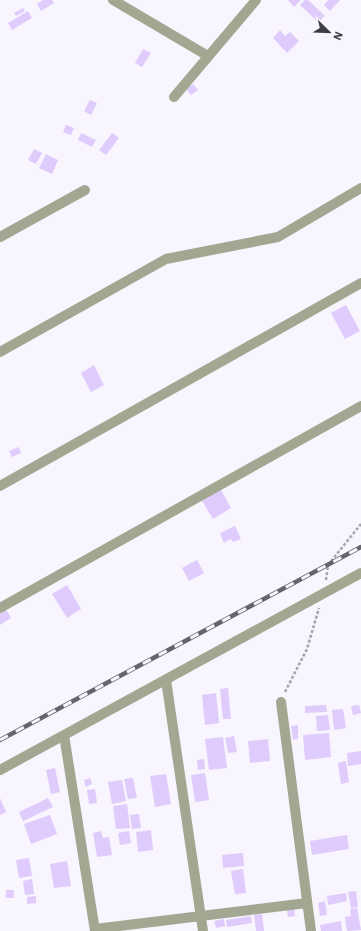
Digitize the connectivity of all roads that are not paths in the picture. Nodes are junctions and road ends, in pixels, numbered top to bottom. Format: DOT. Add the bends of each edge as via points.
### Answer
graph roads {
  1 [pos="112,0"];
  2 [pos="256,0"];
  3 [pos="208,56"];
  4 [pos="174,97"];
  5 [pos="361,188"];
  6 [pos="85,190"];
  7 [pos="0,238"];
  8 [pos="361,283"];
  9 [pos="0,352"];
  10 [pos="361,406"];
  11 [pos="0,486"];
  12 [pos="361,573"];
  13 [pos="0,608"];
  14 [pos="166,680"];
  15 [pos="281,702"];
  16 [pos="64,735"];
  17 [pos="0,770"];
  18 [pos="307,903"];
  19 [pos="201,916"];
  20 [pos="95,930"];
  21 [pos="203,931"];
  22 [pos="311,931"];
  1 -- 3 [label="street"];
  2 -- 3 [label="street"];
  3 -- 4 [label="street"];
  5 -- 9 [label="street" via="278,237 166,259"];
  6 -- 7 [label="street"];
  8 -- 11 [label="street"];
  10 -- 13 [label="street"];
  12 -- 14 [label="street"];
  14 -- 16 [label="street"];
  14 -- 19 [label="street"];
  15 -- 18 [label="street"];
  16 -- 17 [label="street"];
  16 -- 20 [label="street"];
  18 -- 19 [label="street"];
  18 -- 22 [label="street"];
  19 -- 20 [label="street"];
  19 -- 21 [label="street"];
}
